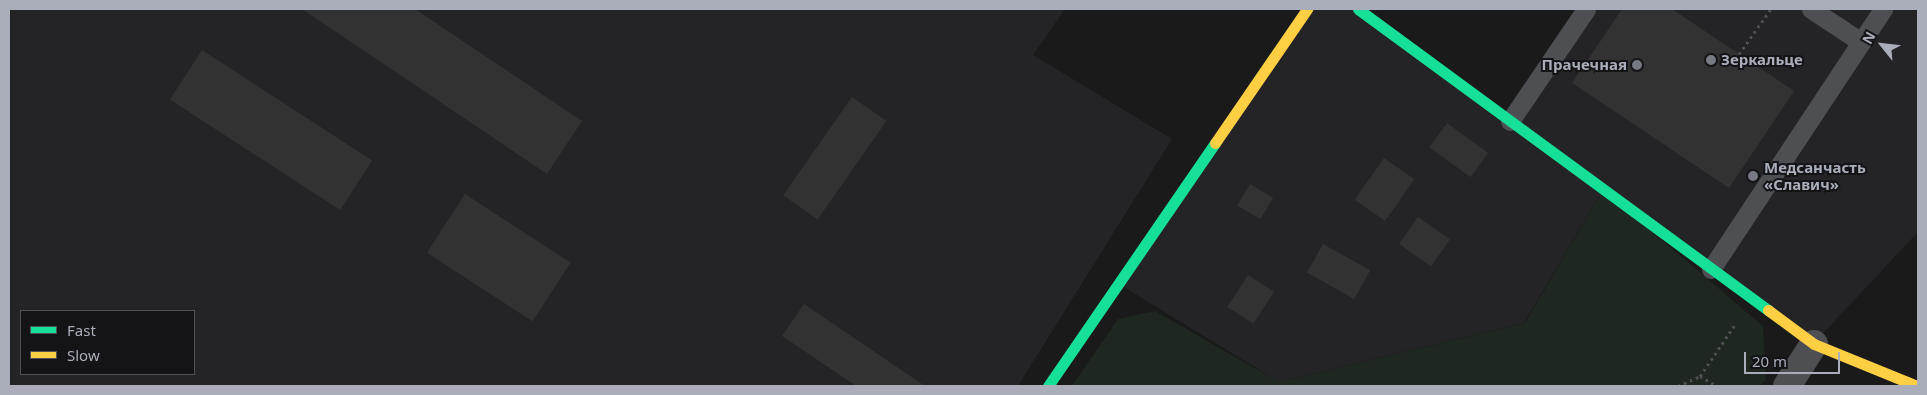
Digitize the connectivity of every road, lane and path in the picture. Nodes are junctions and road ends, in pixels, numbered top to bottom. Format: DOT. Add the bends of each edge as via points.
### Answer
graph roads {
  1 [pos="1307,9"];
  2 [pos="1358,9"];
  3 [pos="1586,9"];
  4 [pos="1771,9"];
  5 [pos="1811,9"];
  6 [pos="1883,9"];
  7 [pos="1861,42"];
  8 [pos="1739,54"];
  9 [pos="1510,121"];
  10 [pos="1711,268"];
  11 [pos="1752,299"];
  12 [pos="1814,344"];
  13 [pos="1700,376"];
  14 [pos="1048,386"];
  15 [pos="1678,386"];
  16 [pos="1717,386"];
  17 [pos="1787,386"];
  18 [pos="1918,386"];
  1 -- 14 [label="street"];
  2 -- 9 [label="street"];
  3 -- 9 [label="lane"];
  4 -- 8 [label="path"];
  5 -- 7 [label="lane"];
  6 -- 7 [label="lane"];
  7 -- 10 [label="lane"];
  9 -- 10 [label="street"];
  10 -- 11 [label="street"];
  11 -- 12 [label="street"];
  11 -- 13 [label="path"];
  12 -- 17 [label="street"];
  12 -- 18 [label="street"];
  13 -- 15 [label="path"];
  13 -- 16 [label="path"];
}
